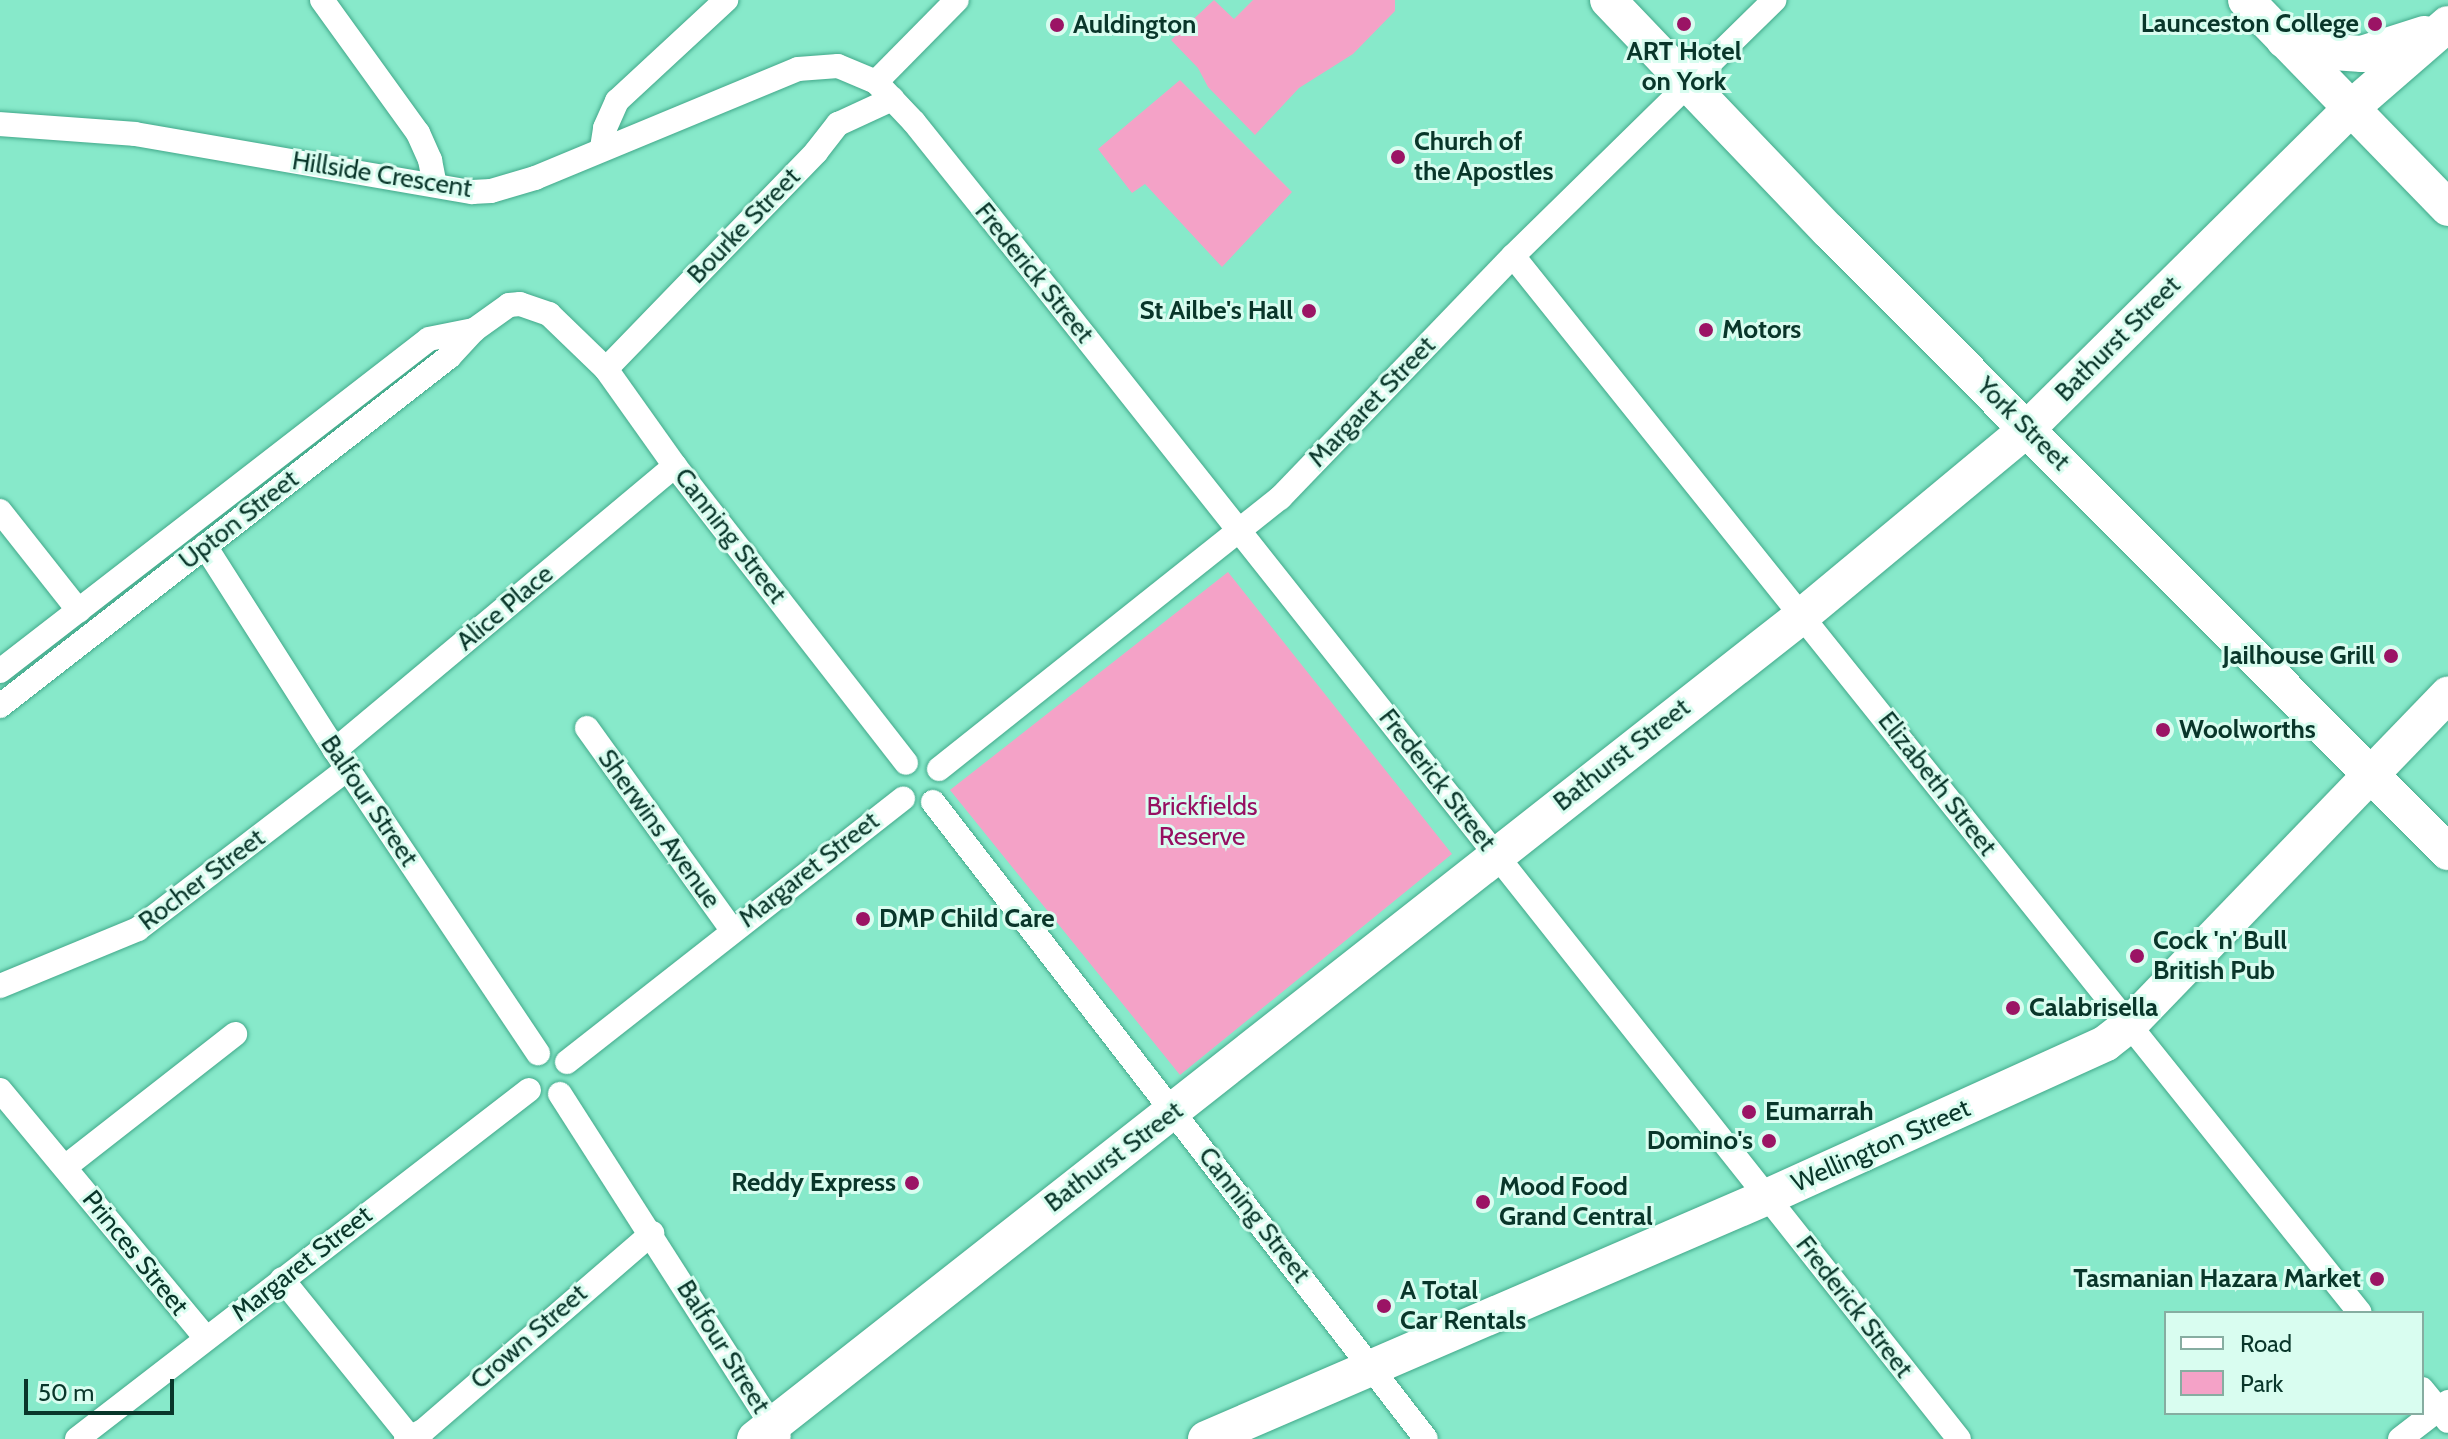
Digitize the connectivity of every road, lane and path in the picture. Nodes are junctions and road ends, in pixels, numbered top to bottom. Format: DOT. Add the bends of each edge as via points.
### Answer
graph roads {
  1 [pos="322,0"];
  2 [pos="726,0"];
  3 [pos="957,0"];
  4 [pos="1774,0"];
  5 [pos="2246,0"];
  6 [pos="1605,2"];
  7 [pos="2448,24"];
  8 [pos="2282,39"];
  9 [pos="1688,86"];
  10 [pos="884,90"];
  11 [pos="2351,108"];
  12 [pos="914,122"];
  13 [pos="0,124"];
  14 [pos="602,148"];
  15 [pos="435,185"];
  16 [pos="2448,208"];
  17 [pos="1513,256"];
  18 [pos="549,314"];
  19 [pos="474,330"];
  20 [pos="606,369"];
  21 [pos="2028,428"];
  22 [pos="675,466"];
  23 [pos="0,511"];
  24 [pos="1241,532"];
  25 [pos="205,546"];
  26 [pos="79,611"];
  27 [pos="1803,615"];
  28 [pos="54,630"];
  29 [pos="69,652"];
  30 [pos="0,671"];
  31 [pos="2448,695"];
  32 [pos="0,706"];
  33 [pos="587,728"];
  34 [pos="341,760"];
  35 [pos="906,763"];
  36 [pos="939,769"];
  37 [pos="2371,774"];
  38 [pos="903,799"];
  39 [pos="933,802"];
  40 [pos="2448,852"];
  41 [pos="1495,854"];
  42 [pos="732,930"];
  43 [pos="0,986"];
  44 [pos="2130,1024"];
  45 [pos="235,1034"];
  46 [pos="538,1053"];
  47 [pos="567,1062"];
  48 [pos="0,1090"];
  49 [pos="529,1090"];
  50 [pos="560,1094"];
  51 [pos="1174,1112"];
  52 [pos="65,1167"];
  53 [pos="1767,1197"];
  54 [pos="652,1233"];
  55 [pos="282,1279"];
  56 [pos="2358,1311"];
  57 [pos="206,1338"];
  58 [pos="1371,1368"];
  59 [pos="2424,1391"];
  60 [pos="2445,1411"];
  61 [pos="770,1435"];
  62 [pos="409,1438"];
  63 [pos="77,1439"];
  64 [pos="1206,1439"];
  65 [pos="1426,1439"];
  66 [pos="1959,1439"];
  67 [pos="2400,1439"];
  1 -- 15 [label="street" via="418,133"];
  2 -- 14 [label="street" via="617,101"];
  3 -- 10 [label="street, Bourke Street"];
  4 -- 9 [label="street, Margaret Street"];
  5 -- 8 [label="highway"];
  6 -- 9 [label="highway, York Street"];
  7 -- 8 [label="highway" via="2362,54 2319,51"];
  7 -- 11 [label="highway, Bathurst Street"];
  8 -- 11 [label="highway"];
  9 -- 17 [label="street, Margaret Street"];
  9 -- 21 [label="highway, York Street"];
  10 -- 12 [label="street, Hillside Crescent"];
  10 -- 14 [label="street, Hillside Crescent" via="838,66 798,69"];
  10 -- 20 [label="street, Bourke Street" via="838,124"];
  11 -- 16 [label="highway"];
  11 -- 21 [label="highway, Bathurst Street"];
  12 -- 24 [label="street, Frederick Street"];
  13 -- 15 [label="street, Hillside Crescent" via="135,134"];
  14 -- 15 [label="street, Hillside Crescent" via="491,191"];
  17 -- 24 [label="street, Margaret Street"];
  17 -- 27 [label="street, Elizabeth Street"];
  18 -- 19 [label="street, Upton Street" via="530,305 509,305"];
  18 -- 20 [label="street, Canning Street"];
  19 -- 25 [label="street, Upton Street" via="449,357"];
  19 -- 26 [label="street, Upton Street" via="429,339"];
  20 -- 22 [label="street, Canning Street"];
  21 -- 27 [label="highway, Bathurst Street"];
  21 -- 37 [label="highway, York Street"];
  22 -- 34 [label="street, Alice Place"];
  22 -- 35 [label="street, Canning Street"];
  23 -- 26 [label="street"];
  24 -- 36 [label="street, Margaret Street"];
  24 -- 41 [label="street, Frederick Street"];
  25 -- 29 [label="street, Upton Street"];
  25 -- 34 [label="street, Balfour Street"];
  26 -- 28 [label="street, Upton Street"];
  27 -- 41 [label="highway, Bathurst Street"];
  27 -- 44 [label="street, Elizabeth Street"];
  28 -- 29 [label="street"];
  28 -- 30 [label="street, Upton Street"];
  29 -- 32 [label="street, Upton Street"];
  31 -- 37 [label="highway, Wellington Street"];
  33 -- 42 [label="street, Sherwins Avenue"];
  34 -- 43 [label="street, Rocher Street" via="138,929"];
  34 -- 46 [label="street, Balfour Street"];
  35 -- 36 [label="street" via="920,759"];
  35 -- 38 [label="street" via="896,784"];
  36 -- 39 [label="street" via="942,790"];
  37 -- 40 [label="highway, York Street"];
  37 -- 44 [label="highway, Wellington Street"];
  38 -- 39 [label="street" via="921,807"];
  38 -- 42 [label="street, Margaret Street"];
  39 -- 51 [label="street, Canning Street"];
  41 -- 51 [label="highway, Bathurst Street"];
  41 -- 53 [label="street, Frederick Street"];
  42 -- 47 [label="street, Margaret Street"];
  44 -- 53 [label="highway, Wellington Street" via="2106,1043 2063,1064"];
  44 -- 56 [label="street, Elizabeth Street"];
  45 -- 52 [label="street, Princes Street"];
  46 -- 47 [label="street" via="557,1053"];
  46 -- 49 [label="street" via="523,1069"];
  47 -- 50 [label="street" via="570,1076"];
  48 -- 52 [label="street, Princes Street"];
  49 -- 50 [label="street" via="541,1098"];
  49 -- 55 [label="street, Margaret Street"];
  50 -- 54 [label="street, Balfour Street"];
  51 -- 58 [label="street, Canning Street"];
  51 -- 61 [label="highway, Bathurst Street" via="1013,1233"];
  52 -- 57 [label="street, Princes Street"];
  53 -- 58 [label="highway, Wellington Street"];
  53 -- 66 [label="street, Frederick Street"];
  54 -- 61 [label="street, Balfour Street"];
  54 -- 62 [label="street, Crown Street"];
  55 -- 57 [label="street, Margaret Street"];
  55 -- 62 [label="street"];
  57 -- 63 [label="street, Margaret Street"];
  58 -- 64 [label="highway, Wellington Street"];
  58 -- 65 [label="street, Canning Street"];
  59 -- 60 [label="street"];
  60 -- 67 [label="street"];
}
